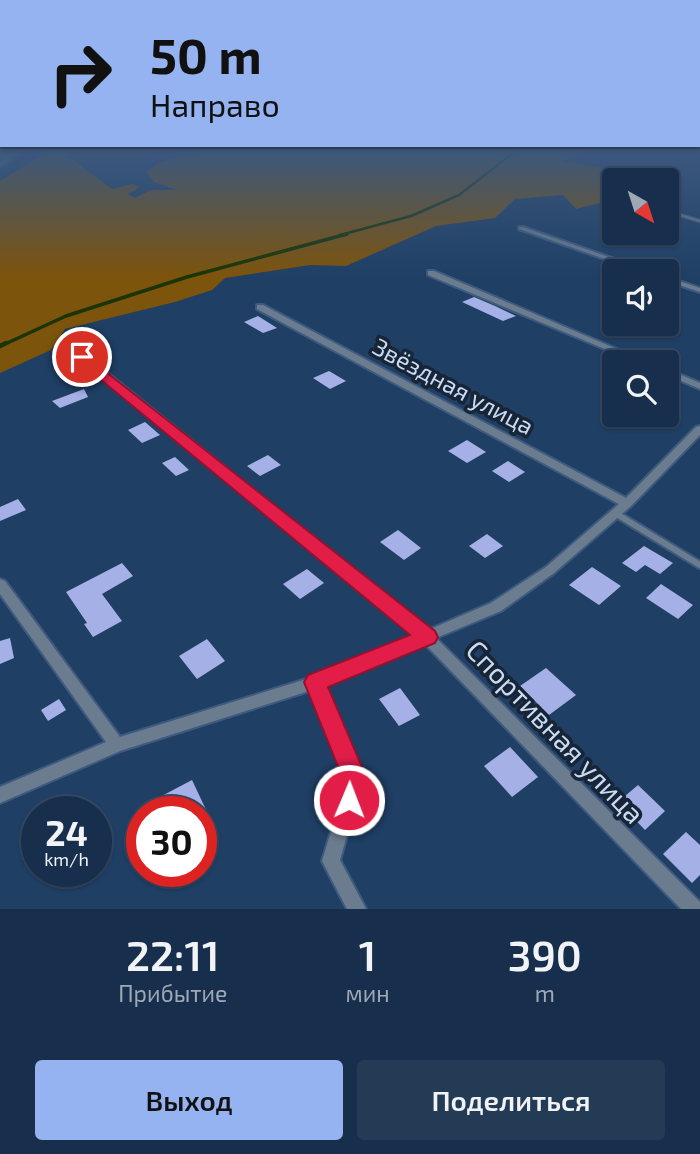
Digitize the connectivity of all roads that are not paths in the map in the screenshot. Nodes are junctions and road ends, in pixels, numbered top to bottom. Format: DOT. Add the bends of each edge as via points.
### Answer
graph roads {
  1 [pos="679,215"];
  2 [pos="700,221"];
  3 [pos="521,228"];
  4 [pos="610,259"];
  5 [pos="431,273"];
  6 [pos="679,283"];
  7 [pos="700,290"];
  8 [pos="260,307"];
  9 [pos="614,350"];
  10 [pos="82,357"];
  11 [pos="679,377"];
  12 [pos="700,386"];
  13 [pos="700,429"];
  14 [pos="627,503"];
  15 [pos="615,513"];
  16 [pos="700,565"];
  17 [pos="0,584"];
  18 [pos="427,637"];
  19 [pos="316,682"];
  20 [pos="117,745"];
  21 [pos="0,795"];
  22 [pos="357,909"];
  23 [pos="694,909"];
  1 -- 2 [label="lane"];
  3 -- 4 [label="street"];
  5 -- 9 [label="street"];
  6 -- 7 [label="street"];
  8 -- 14 [label="street, Звёздная улица"];
  10 -- 18 [label="street, Спортивная улица"];
  11 -- 12 [label="street"];
  13 -- 14 [label="street"];
  14 -- 15 [label="street"];
  15 -- 16 [label="lane"];
  15 -- 18 [label="street" via="551,570 496,607"];
  17 -- 20 [label="street"];
  18 -- 19 [label="street"];
  18 -- 23 [label="street, Спортивная улица"];
  19 -- 20 [label="street"];
  19 -- 22 [label="street" via="355,779 331,861"];
  20 -- 21 [label="street"];
}
